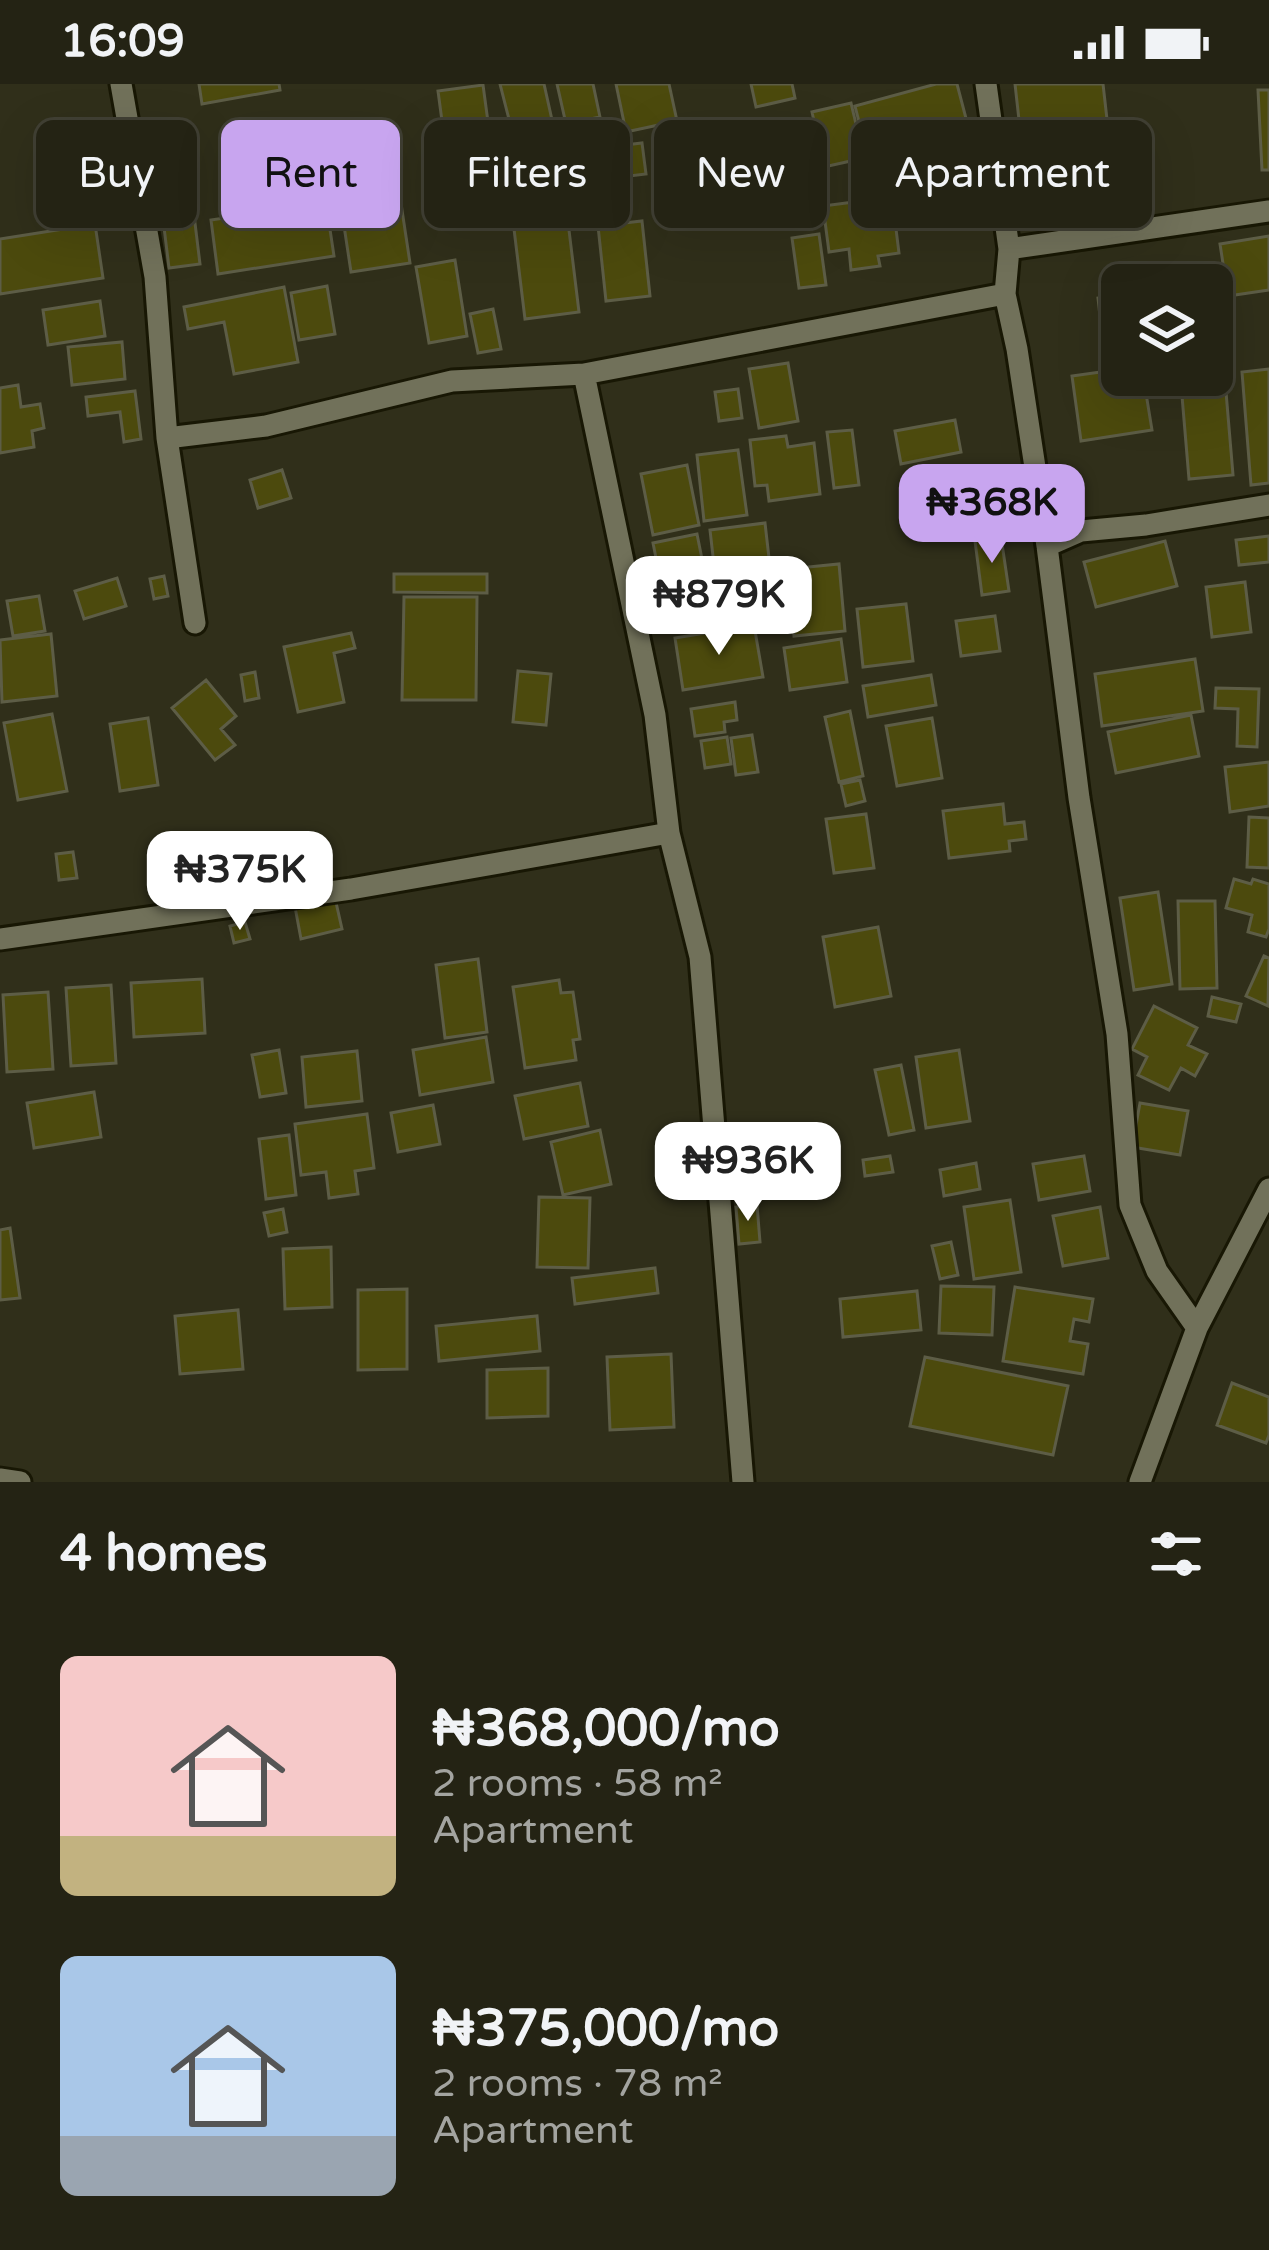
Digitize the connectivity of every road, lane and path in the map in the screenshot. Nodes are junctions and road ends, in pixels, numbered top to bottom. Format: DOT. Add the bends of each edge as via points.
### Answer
graph roads {
  1 [pos="121,84"];
  2 [pos="986,84"];
  3 [pos="1269,211"];
  4 [pos="1009,249"];
  5 [pos="1006,294"];
  6 [pos="584,374"];
  7 [pos="167,438"];
  8 [pos="1269,505"];
  9 [pos="1047,546"];
  10 [pos="195,622"];
  11 [pos="669,832"];
  12 [pos="0,939"];
  13 [pos="1269,1189"];
  14 [pos="1197,1328"];
  15 [pos="0,1479"];
  16 [pos="20,1482"];
  17 [pos="743,1482"];
  18 [pos="1140,1482"];
  1 -- 7 [label="street" via="155,277"];
  2 -- 4 [label="street"];
  3 -- 4 [label="street"];
  4 -- 5 [label="street"];
  5 -- 6 [label="street"];
  5 -- 9 [label="street"];
  6 -- 7 [label="street" via="452,380 266,426"];
  6 -- 11 [label="street" via="655,715"];
  7 -- 10 [label="street"];
  8 -- 9 [label="street" via="1081,531"];
  9 -- 14 [label="street" via="1117,1034 1130,1205 1157,1271"];
  11 -- 12 [label="street" via="351,889"];
  11 -- 17 [label="street" via="700,957"];
  13 -- 14 [label="street"];
  14 -- 18 [label="street"];
  15 -- 16 [label="street"];
}
